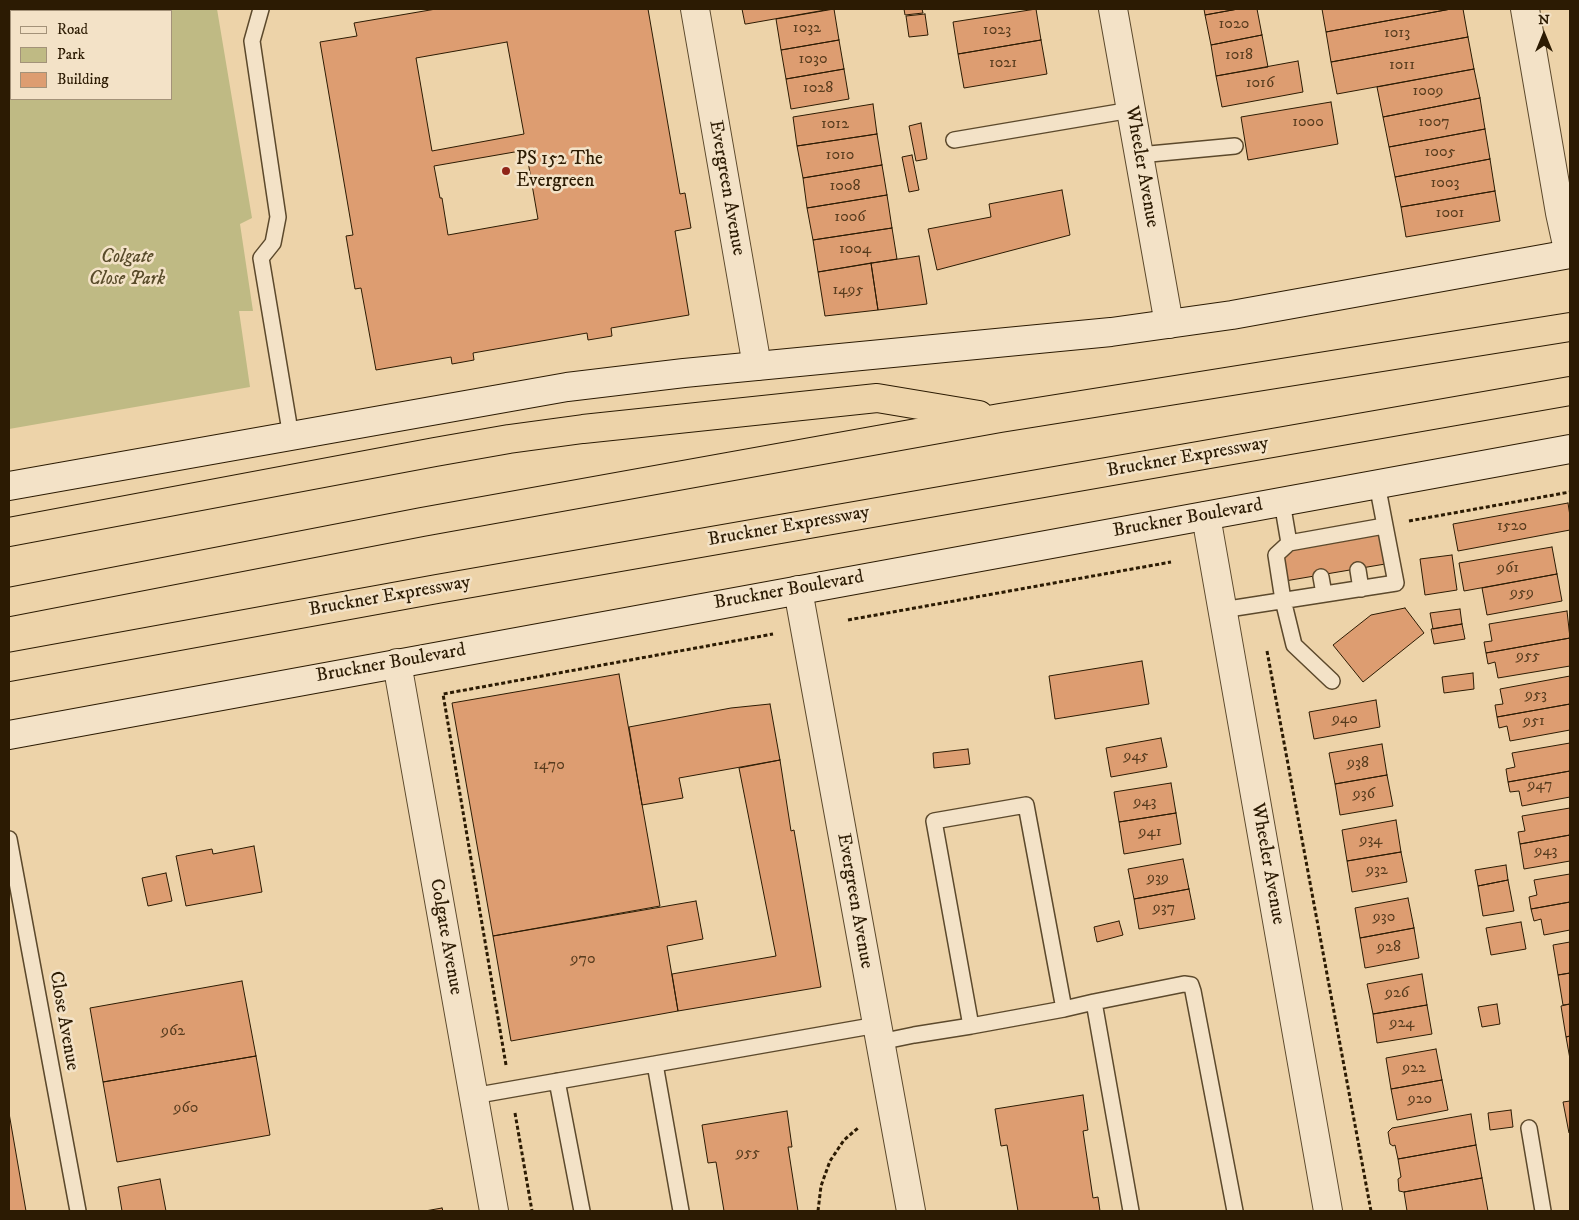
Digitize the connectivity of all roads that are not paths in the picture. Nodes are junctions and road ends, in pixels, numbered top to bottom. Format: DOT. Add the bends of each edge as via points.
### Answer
graph roads {
  1 [pos="261,9"];
  2 [pos="695,9"];
  3 [pos="1113,9"];
  4 [pos="1525,9"];
  5 [pos="1131,110"];
  6 [pos="954,140"];
  7 [pos="1235,146"];
  8 [pos="1140,154"];
  9 [pos="1570,254"];
  10 [pos="1169,324"];
  11 [pos="1570,327"];
  12 [pos="757,366"];
  13 [pos="1570,391"];
  14 [pos="1000,418"];
  15 [pos="290,437"];
  16 [pos="1570,450"];
  17 [pos="1377,484"];
  18 [pos="9,486"];
  19 [pos="1282,502"];
  20 [pos="1206,516"];
  21 [pos="1384,526"];
  22 [pos="9,532"];
  23 [pos="1290,543"];
  24 [pos="1358,570"];
  25 [pos="1321,577"];
  26 [pos="1361,589"];
  27 [pos="798,590"];
  28 [pos="1324,594"];
  29 [pos="1283,600"];
  30 [pos="9,602"];
  31 [pos="1222,610"];
  32 [pos="397,663"];
  33 [pos="9,668"];
  34 [pos="1332,681"];
  35 [pos="9,735"];
  36 [pos="9,839"];
  37 [pos="1094,1002"];
  38 [pos="1064,1009"];
  39 [pos="971,1026"];
  40 [pos="878,1033"];
  41 [pos="655,1064"];
  42 [pos="557,1081"];
  43 [pos="473,1096"];
  44 [pos="1529,1128"];
  45 [pos="78,1211"];
  46 [pos="494,1211"];
  47 [pos="582,1211"];
  48 [pos="681,1211"];
  49 [pos="911,1211"];
  50 [pos="1131,1211"];
  51 [pos="1234,1211"];
  52 [pos="1328,1211"];
  53 [pos="1542,1211"];
  1 -- 15 [label="lane" via="252,41 278,217 274,243 261,258"];
  2 -- 12 [label="main road, Evergreen Avenue"];
  3 -- 5 [label="main road, Wheeler Avenue"];
  4 -- 9 [label="main road" via="1558,203"];
  5 -- 6 [label="lane"];
  5 -- 8 [label="main road, Wheeler Avenue"];
  7 -- 8 [label="lane"];
  8 -- 10 [label="main road, Wheeler Avenue"];
  9 -- 10 [label="main road"];
  10 -- 12 [label="main road"];
  11 -- 14 [label="highway"];
  12 -- 15 [label="main road" via="567,387"];
  13 -- 33 [label="highway, Bruckner Expressway" via="437,589"];
  14 -- 22 [label="highway" via="877,398 583,429 435,452"];
  14 -- 30 [label="highway" via="422,522"];
  15 -- 18 [label="main road"];
  16 -- 17 [label="main road, Bruckner Boulevard"];
  17 -- 19 [label="main road, Bruckner Boulevard"];
  17 -- 21 [label="lane"];
  19 -- 20 [label="main road, Bruckner Boulevard"];
  19 -- 23 [label="lane"];
  20 -- 27 [label="main road, Bruckner Boulevard"];
  20 -- 31 [label="main road, Wheeler Avenue"];
  21 -- 23 [label="lane" via="1351,536"];
  21 -- 26 [label="lane" via="1396,583"];
  23 -- 29 [label="lane" via="1276,555"];
  24 -- 26 [label="lane"];
  25 -- 28 [label="lane"];
  26 -- 28 [label="lane"];
  27 -- 32 [label="main road, Bruckner Boulevard"];
  27 -- 40 [label="main road, Evergreen Avenue"];
  28 -- 29 [label="lane"];
  29 -- 31 [label="lane"];
  29 -- 34 [label="lane" via="1294,644"];
  31 -- 52 [label="main road, Wheeler Avenue"];
  32 -- 35 [label="main road, Bruckner Boulevard"];
  32 -- 43 [label="main road, Colgate Avenue"];
  36 -- 45 [label="lane, Close Avenue"];
  37 -- 38 [label="lane"];
  37 -- 50 [label="lane"];
  37 -- 51 [label="lane" via="1191,985"];
  38 -- 39 [label="lane"];
  38 -- 39 [label="lane" via="1026,805 934,821"];
  39 -- 40 [label="lane"];
  40 -- 41 [label="lane"];
  40 -- 49 [label="main road, Evergreen Avenue"];
  41 -- 42 [label="lane"];
  41 -- 48 [label="lane"];
  42 -- 43 [label="lane"];
  42 -- 47 [label="lane"];
  43 -- 46 [label="main road, Colgate Avenue"];
  44 -- 53 [label="lane"];
}
